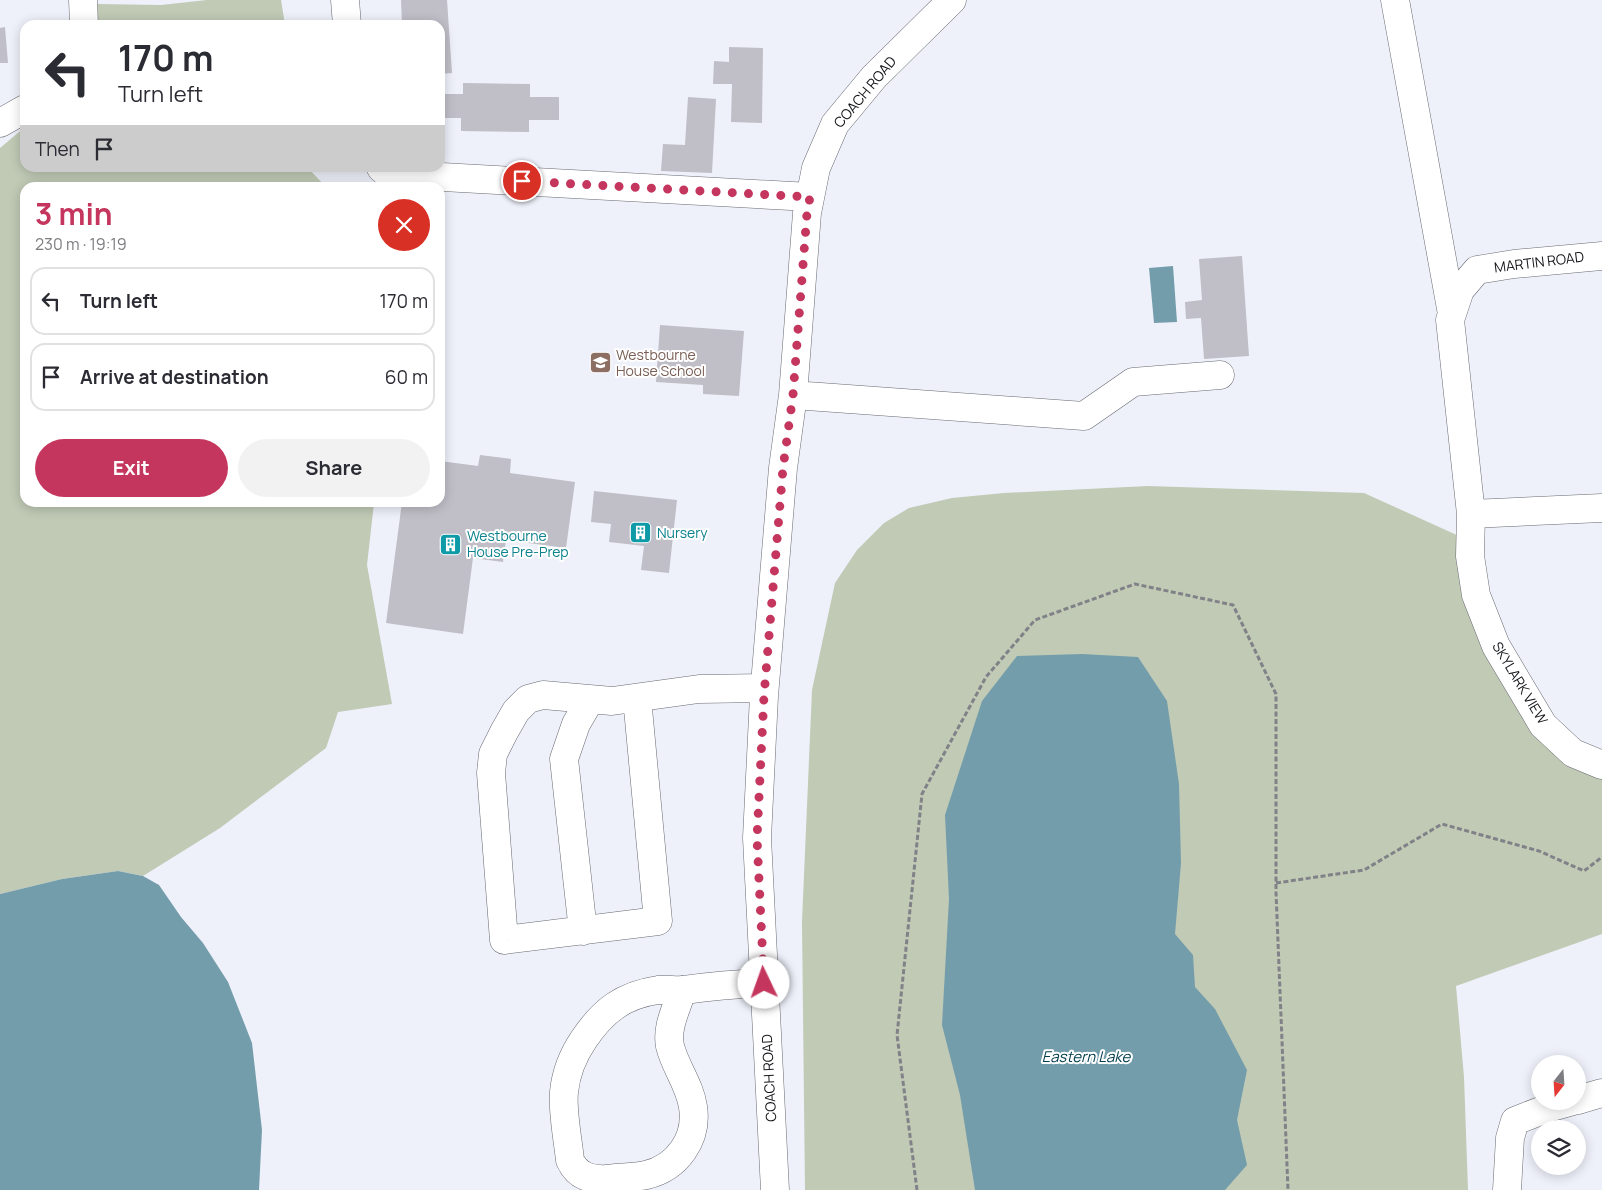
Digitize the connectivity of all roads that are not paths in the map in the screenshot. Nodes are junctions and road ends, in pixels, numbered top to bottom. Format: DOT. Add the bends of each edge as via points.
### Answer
graph roads {
  1 [pos="83,0"];
  2 [pos="345,0"];
  3 [pos="952,0"];
  4 [pos="1395,0"];
  5 [pos="84,20"];
  6 [pos="347,20"];
  7 [pos="20,112"];
  8 [pos="0,122"];
  9 [pos="386,172"];
  10 [pos="810,197"];
  11 [pos="1602,256"];
  12 [pos="1452,314"];
  13 [pos="1220,375"];
  14 [pos="793,395"];
  15 [pos="1602,508"];
  16 [pos="1471,514"];
  17 [pos="764,688"];
  18 [pos="637,698"];
  19 [pos="590,700"];
  20 [pos="1602,765"];
  21 [pos="583,931"];
  22 [pos="764,983"];
  23 [pos="682,990"];
  24 [pos="1602,1093"];
  25 [pos="1586,1098"];
  26 [pos="1543,1110"];
  27 [pos="775,1190"];
  28 [pos="1506,1190"];
  1 -- 5 [label="street"];
  2 -- 6 [label="street"];
  3 -- 10 [label="street, COACH ROAD" via="874,77 835,124 816,168"];
  4 -- 12 [label="street"];
  7 -- 8 [label="street"];
  9 -- 10 [label="street"];
  10 -- 14 [label="street, COACH ROAD"];
  11 -- 12 [label="street, MARTIN ROAD" via="1477,270 1460,290"];
  12 -- 16 [label="street, SKYLARK VIEW" via="1450,320"];
  13 -- 14 [label="street" via="1133,382 1084,416"];
  14 -- 17 [label="street, COACH ROAD" via="783,468"];
  15 -- 16 [label="street"];
  16 -- 20 [label="street, SKYLARK VIEW" via="1470,556 1476,595 1496,646 1543,725 1573,753"];
  17 -- 18 [label="street" via="699,688"];
  17 -- 22 [label="street, COACH ROAD" via="757,838"];
  18 -- 19 [label="street"];
  18 -- 21 [label="street" via="658,921"];
  19 -- 21 [label="street" via="576,724 564,759"];
  19 -- 21 [label="street" via="543,695 528,699 516,711 504,732 493,754 491,773 504,940"];
  22 -- 23 [label="street"];
  22 -- 27 [label="street, COACH ROAD"];
  23 -- 23 [label="street" via="658,990 632,996 610,1008 577,1049 566,1074 564,1094 570,1160 574,1169 583,1176 596,1180 646,1175 669,1166 690,1140 693,1106 670,1045 670,1026"];
  24 -- 25 [label="street"];
  26 -- 28 [label="street" via="1515,1121 1510,1138"];
}
